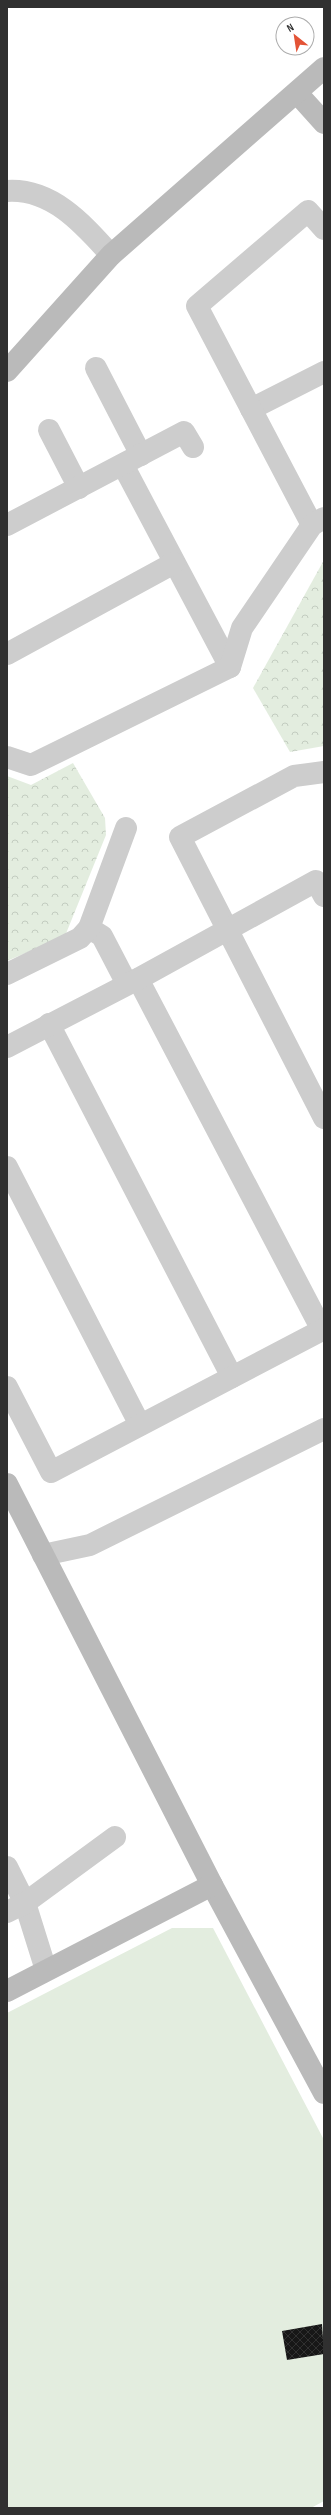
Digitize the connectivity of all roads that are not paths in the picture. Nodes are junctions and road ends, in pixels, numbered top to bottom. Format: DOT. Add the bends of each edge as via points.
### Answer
graph roads {
  1 [pos="324,68"];
  2 [pos="296,93"];
  3 [pos="324,124"];
  4 [pos="7,191"];
  5 [pos="324,229"];
  6 [pos="111,255"];
  7 [pos="96,368"];
  8 [pos="7,371"];
  9 [pos="324,372"];
  10 [pos="251,409"];
  11 [pos="49,430"];
  12 [pos="193,446"];
  13 [pos="132,460"];
  14 [pos="79,488"];
  15 [pos="318,522"];
  16 [pos="7,525"];
  17 [pos="174,563"];
  18 [pos="7,654"];
  19 [pos="230,667"];
  20 [pos="7,757"];
  21 [pos="324,772"];
  22 [pos="126,828"];
  23 [pos="322,885"];
  24 [pos="89,928"];
  25 [pos="228,930"];
  26 [pos="7,974"];
  27 [pos="133,981"];
  28 [pos="49,1024"];
  29 [pos="7,1047"];
  30 [pos="324,1118"];
  31 [pos="7,1167"];
  32 [pos="323,1329"];
  33 [pos="232,1377"];
  34 [pos="7,1387"];
  35 [pos="140,1425"];
  36 [pos="324,1429"];
  37 [pos="7,1484"];
  38 [pos="43,1555"];
  39 [pos="115,1837"];
  40 [pos="7,1867"];
  41 [pos="212,1885"];
  42 [pos="16,1908"];
  43 [pos="46,1970"];
  44 [pos="7,1991"];
  45 [pos="324,2093"];
  1 -- 2 [label="street"];
  2 -- 3 [label="street"];
  2 -- 6 [label="street"];
  4 -- 6 [label="street" via="18,190 43,197 75,216"];
  5 -- 10 [label="street" via="308,211 197,306"];
  6 -- 8 [label="street"];
  7 -- 13 [label="street"];
  9 -- 10 [label="street"];
  10 -- 15 [label="street"];
  11 -- 14 [label="street"];
  12 -- 13 [label="street" via="184,432"];
  13 -- 14 [label="street"];
  13 -- 17 [label="street"];
  14 -- 16 [label="street"];
  15 -- 19 [label="street" via="242,628"];
  17 -- 18 [label="street"];
  17 -- 19 [label="street"];
  19 -- 20 [label="street" via="31,765"];
  21 -- 25 [label="street" via="294,776 180,837"];
  22 -- 24 [label="street"];
  23 -- 25 [label="street"];
  24 -- 26 [label="street" via="80,938"];
  24 -- 27 [label="street" via="102,936"];
  25 -- 27 [label="street"];
  25 -- 30 [label="street"];
  27 -- 28 [label="street"];
  27 -- 32 [label="street"];
  28 -- 29 [label="street"];
  28 -- 33 [label="street"];
  31 -- 35 [label="street"];
  32 -- 33 [label="street"];
  33 -- 35 [label="street"];
  34 -- 35 [label="street" via="51,1472"];
  36 -- 38 [label="street" via="90,1545"];
  37 -- 38 [label="street"];
  38 -- 41 [label="street"];
  39 -- 42 [label="street"];
  40 -- 42 [label="street"];
  41 -- 43 [label="street"];
  41 -- 45 [label="street"];
  42 -- 43 [label="street"];
  43 -- 44 [label="street"];
}
